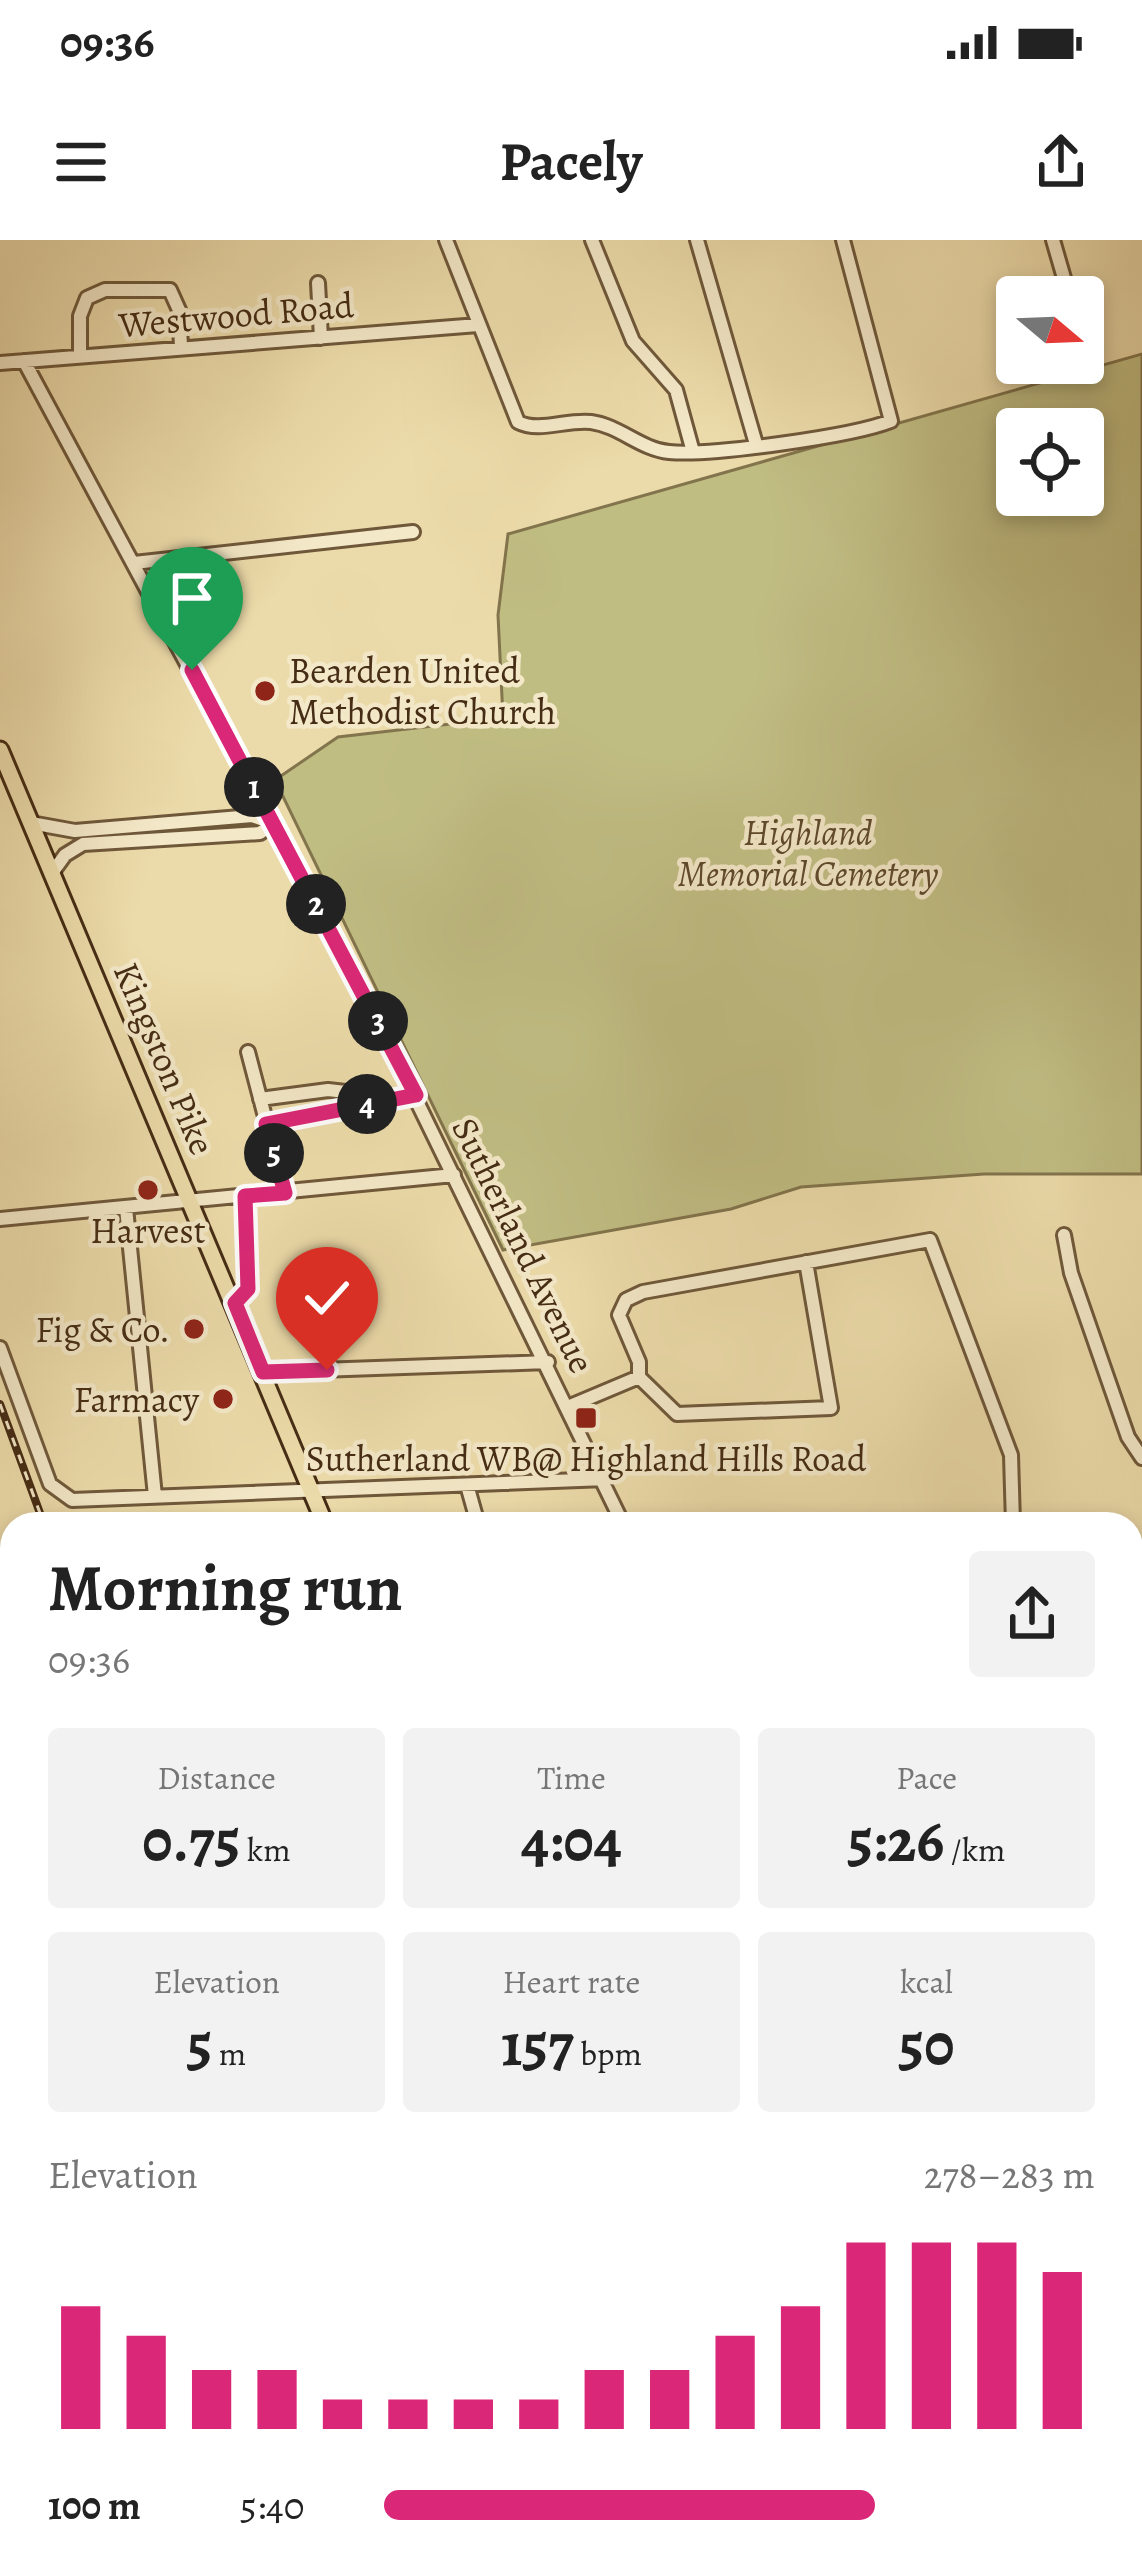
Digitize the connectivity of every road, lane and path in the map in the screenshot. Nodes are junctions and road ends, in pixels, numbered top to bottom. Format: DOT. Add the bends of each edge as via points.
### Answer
graph roads {
  1 [pos="446,240"];
  2 [pos="592,240"];
  3 [pos="697,240"];
  4 [pos="842,240"];
  5 [pos="1053,240"];
  6 [pos="1063,276"];
  7 [pos="318,283"];
  8 [pos="478,325"];
  9 [pos="321,338"];
  10 [pos="181,346"];
  11 [pos="80,357"];
  12 [pos="24,361"];
  13 [pos="0,363"];
  14 [pos="756,444"];
  15 [pos="693,452"];
  16 [pos="412,532"];
  17 [pos="134,563"];
  18 [pos="0,750"];
  19 [pos="31,823"];
  20 [pos="273,823"];
  21 [pos="52,873"];
  22 [pos="248,1052"];
  23 [pos="416,1095"];
  24 [pos="398,1099"];
  25 [pos="260,1100"];
  26 [pos="266,1124"];
  27 [pos="454,1174"];
  28 [pos="285,1193"];
  29 [pos="245,1196"];
  30 [pos="194,1201"];
  31 [pos="126,1208"];
  32 [pos="0,1219"];
  33 [pos="1064,1235"];
  34 [pos="806,1262"];
  35 [pos="235,1303"];
  36 [pos="0,1348"];
  37 [pos="548,1362"];
  38 [pos="263,1372"];
  39 [pos="639,1377"];
  40 [pos="570,1406"];
  41 [pos="1142,1458"];
  42 [pos="606,1479"];
  43 [pos="466,1485"];
  44 [pos="313,1491"];
  45 [pos="155,1496"];
  46 [pos="321,1512"];
  47 [pos="474,1512"];
  48 [pos="618,1512"];
  49 [pos="1012,1512"];
  1 -- 8 [label="street"];
  2 -- 15 [label="street" via="633,341 676,390"];
  3 -- 14 [label="street"];
  4 -- 14 [label="street" via="891,421"];
  5 -- 6 [label="street"];
  7 -- 9 [label="street"];
  8 -- 9 [label="street, Westwood Road"];
  8 -- 15 [label="street" via="512,414 525,426 587,421 654,449"];
  9 -- 10 [label="street, Westwood Road"];
  10 -- 11 [label="street, Westwood Road"];
  10 -- 11 [label="street" via="170,290 105,290 86,298"];
  11 -- 12 [label="street, Westwood Road"];
  12 -- 13 [label="street, Westwood Road"];
  12 -- 17 [label="street, Sutherland Avenue"];
  14 -- 15 [label="street"];
  16 -- 17 [label="street"];
  17 -- 20 [label="street, Sutherland Avenue"];
  18 -- 19 [label="main road, Kingston Pike"];
  19 -- 20 [label="street" via="75,831 252,816"];
  19 -- 21 [label="main road, Kingston Pike"];
  20 -- 21 [label="street" via="260,833 83,844"];
  20 -- 23 [label="street, Sutherland Avenue"];
  21 -- 30 [label="main road, Kingston Pike"];
  22 -- 25 [label="street"];
  23 -- 24 [label="street"];
  23 -- 27 [label="street, Sutherland Avenue"];
  24 -- 25 [label="street" via="328,1090"];
  24 -- 26 [label="street"];
  25 -- 26 [label="street"];
  26 -- 28 [label="street"];
  27 -- 28 [label="street"];
  27 -- 37 [label="street, Sutherland Avenue"];
  28 -- 29 [label="street"];
  29 -- 30 [label="street"];
  29 -- 35 [label="street" via="248,1289"];
  30 -- 31 [label="street"];
  30 -- 35 [label="main road, Kingston Pike"];
  31 -- 32 [label="street"];
  31 -- 45 [label="street"];
  33 -- 41 [label="street" via="1070,1273"];
  34 -- 39 [label="street" via="626,1300 619,1315"];
  34 -- 39 [label="street" via="831,1408 676,1414"];
  34 -- 49 [label="street" via="930,1240 1011,1455"];
  35 -- 38 [label="main road, Kingston Pike"];
  36 -- 45 [label="street" via="61,1497"];
  37 -- 38 [label="street"];
  37 -- 40 [label="street, Sutherland Avenue"];
  38 -- 44 [label="main road, Kingston Pike"];
  39 -- 40 [label="street"];
  40 -- 42 [label="street, Sutherland Avenue"];
  42 -- 43 [label="street"];
  42 -- 48 [label="street, Sutherland Avenue"];
  43 -- 44 [label="street"];
  43 -- 47 [label="street"];
  44 -- 45 [label="street"];
  44 -- 46 [label="main road, Kingston Pike"];
}
